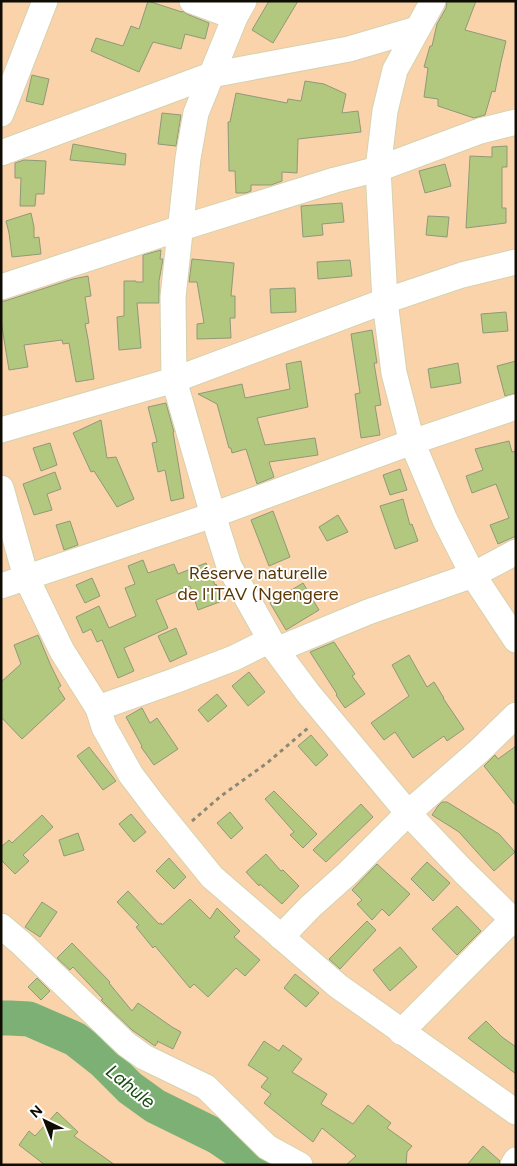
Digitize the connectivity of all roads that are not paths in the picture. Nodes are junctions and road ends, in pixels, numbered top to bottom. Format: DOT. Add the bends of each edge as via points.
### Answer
graph roads {
  1 [pos="46,1"];
  2 [pos="192,1"];
  3 [pos="433,1"];
  4 [pos="240,9"];
  5 [pos="417,28"];
  6 [pos="9,72"];
  7 [pos="211,76"];
  8 [pos="1,114"];
  9 [pos="516,122"];
  10 [pos="1,153"];
  11 [pos="378,169"];
  12 [pos="181,228"];
  13 [pos="516,262"];
  14 [pos="1,287"];
  15 [pos="384,301"];
  16 [pos="174,380"];
  17 [pos="516,406"];
  18 [pos="1,430"];
  19 [pos="412,442"];
  20 [pos="1,488"];
  21 [pos="213,515"];
  22 [pos="516,552"];
  23 [pos="473,575"];
  24 [pos="26,577"];
  25 [pos="1,586"];
  26 [pos="516,640"];
  27 [pos="273,645"];
  28 [pos="98,708"];
  29 [pos="516,715"];
  30 [pos="408,813"];
  31 [pos="515,920"];
  32 [pos="1,926"];
  33 [pos="281,937"];
  34 [pos="401,1032"];
  35 [pos="516,1112"];
  36 [pos="516,1160"];
  37 [pos="300,1165"];
  38 [pos="513,1165"];
  1 -- 6 [label="street"];
  2 -- 4 [label="street"];
  3 -- 5 [label="street"];
  4 -- 7 [label="street"];
  5 -- 7 [label="street" via="348,49"];
  5 -- 11 [label="street" via="394,70"];
  6 -- 8 [label="street"];
  7 -- 10 [label="street"];
  7 -- 12 [label="street" via="196,113"];
  9 -- 11 [label="street" via="480,131"];
  11 -- 12 [label="street"];
  11 -- 15 [label="street"];
  12 -- 14 [label="street"];
  12 -- 16 [label="street" via="172,297"];
  13 -- 15 [label="street" via="462,275"];
  15 -- 16 [label="street"];
  15 -- 19 [label="street" via="394,373"];
  16 -- 18 [label="street"];
  16 -- 21 [label="street"];
  17 -- 19 [label="street"];
  19 -- 21 [label="street"];
  19 -- 23 [label="street" via="445,520"];
  20 -- 24 [label="street"];
  21 -- 24 [label="street"];
  21 -- 27 [label="street" via="228,566"];
  22 -- 23 [label="street"];
  23 -- 26 [label="street"];
  23 -- 27 [label="street"];
  24 -- 25 [label="street"];
  24 -- 28 [label="street" via="62,651"];
  27 -- 28 [label="street"];
  27 -- 30 [label="street" via="308,693"];
  28 -- 33 [label="street" via="104,727 131,775 176,834 212,877"];
  29 -- 30 [label="street"];
  30 -- 31 [label="street"];
  30 -- 33 [label="street"];
  31 -- 34 [label="street"];
  32 -- 37 [label="street" via="126,1044 144,1057 206,1087 267,1147"];
  33 -- 34 [label="street" via="338,986"];
  34 -- 35 [label="street"];
  36 -- 38 [label="street"];
}
